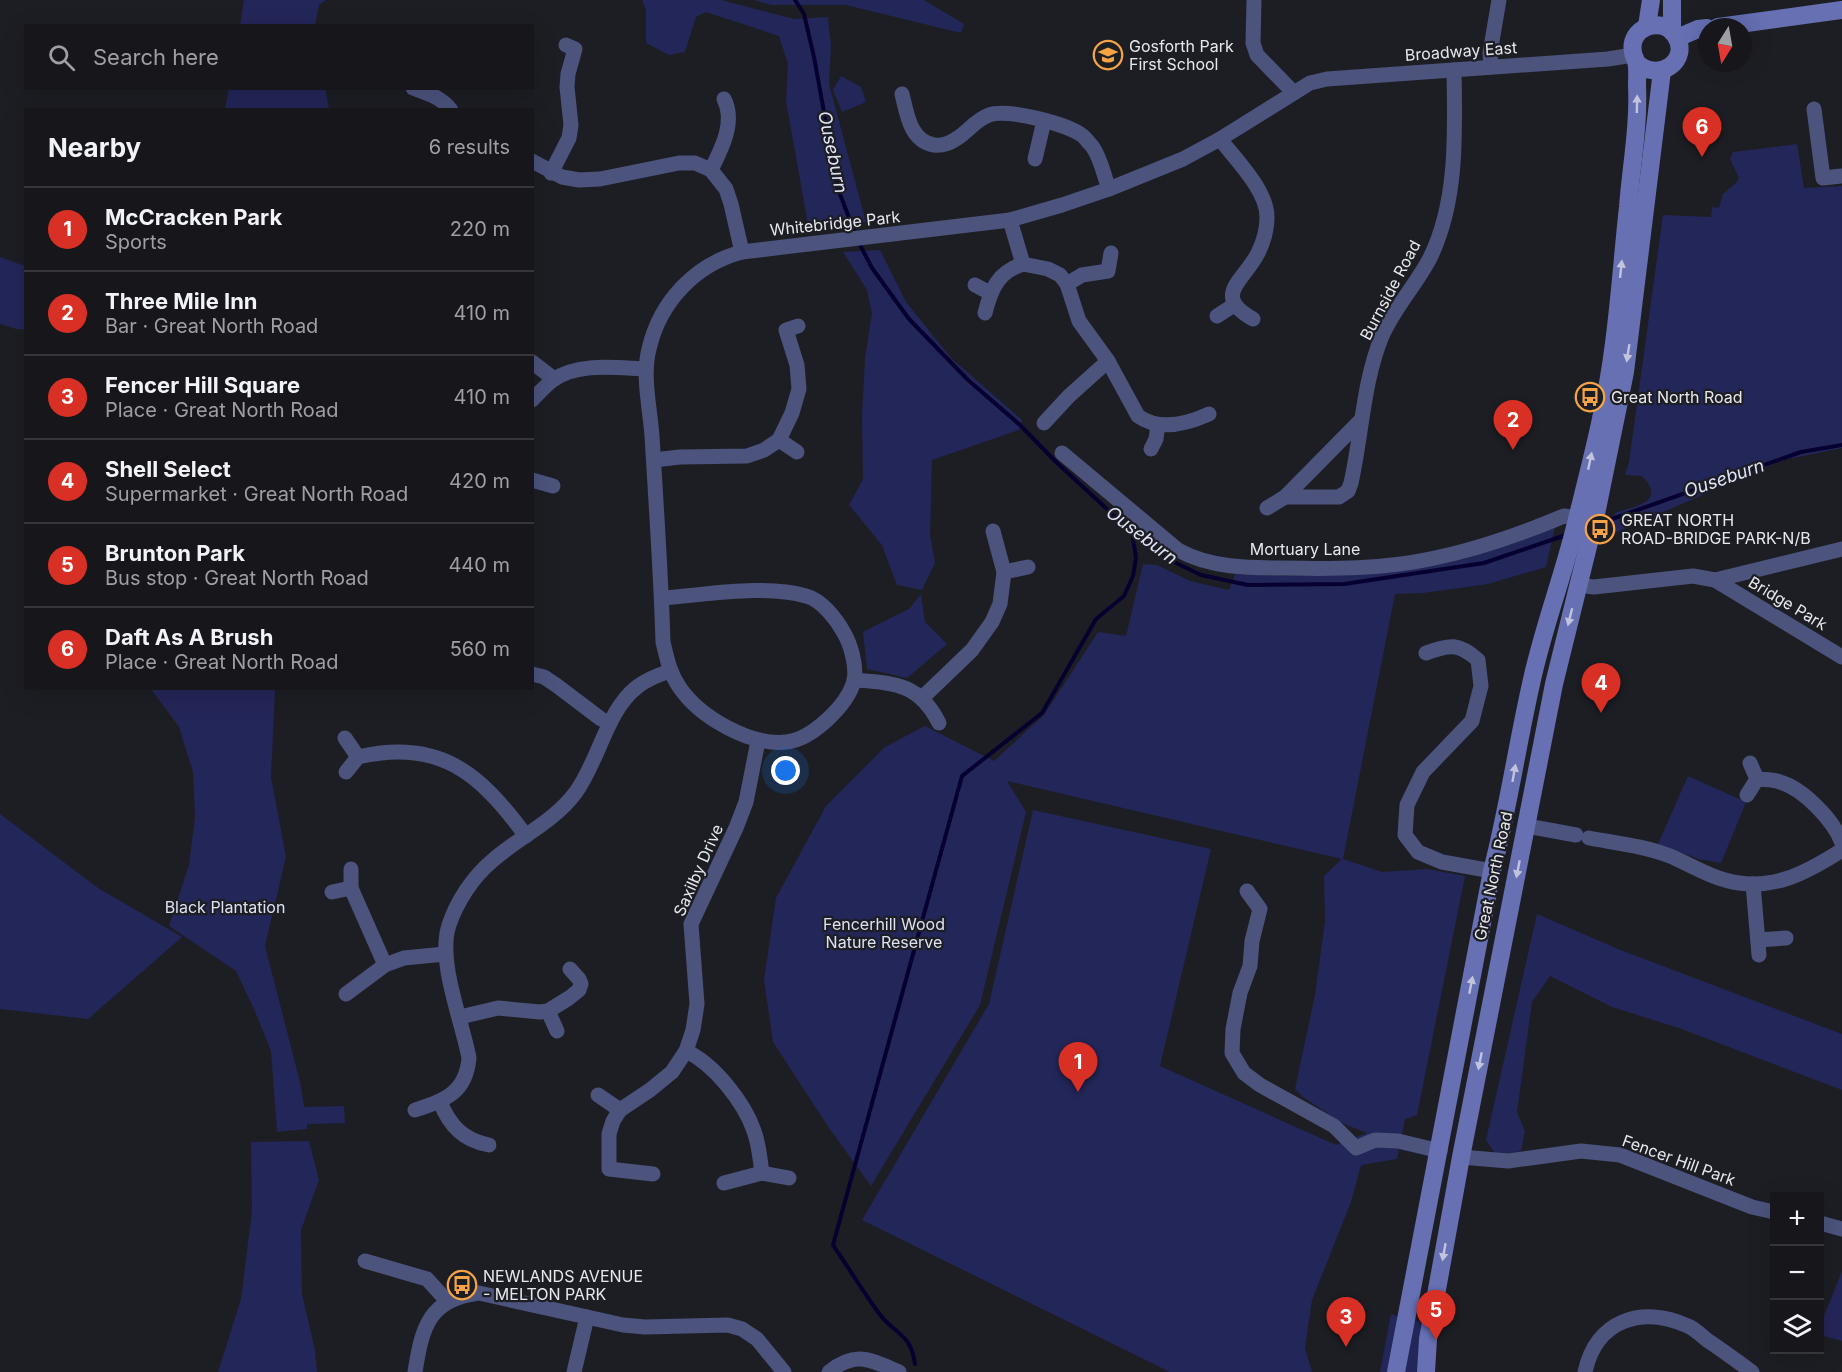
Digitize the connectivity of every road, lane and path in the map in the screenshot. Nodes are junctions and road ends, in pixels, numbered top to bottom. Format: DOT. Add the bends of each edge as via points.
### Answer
graph roads {
  1 [pos="1254,0"];
  2 [pos="1499,0"];
  3 [pos="1651,0"];
  4 [pos="1672,0"];
  5 [pos="1836,7"];
  6 [pos="1752,21"];
  7 [pos="1647,26"];
  8 [pos="1698,29"];
  9 [pos="1674,35"];
  10 [pos="575,47"];
  11 [pos="1635,59"];
  12 [pos="1491,67"];
  13 [pos="1454,70"];
  14 [pos="1662,71"];
  15 [pos="418,90"];
  16 [pos="1294,93"];
  17 [pos="902,94"];
  18 [pos="724,99"];
  19 [pos="450,108"];
  20 [pos="1814,109"];
  21 [pos="1044,122"];
  22 [pos="1220,139"];
  23 [pos="1035,159"];
  24 [pos="534,162"];
  25 [pos="711,170"];
  26 [pos="551,172"];
  27 [pos="1842,176"];
  28 [pos="1109,189"];
  29 [pos="1010,220"];
  30 [pos="742,252"];
  31 [pos="1111,253"];
  32 [pos="1023,264"];
  33 [pos="1067,284"];
  34 [pos="975,285"];
  35 [pos="990,293"];
  36 [pos="1234,305"];
  37 [pos="985,313"];
  38 [pos="1217,316"];
  39 [pos="1253,319"];
  40 [pos="787,328"];
  41 [pos="1108,361"];
  42 [pos="534,364"];
  43 [pos="646,369"];
  44 [pos="554,379"];
  45 [pos="534,398"];
  46 [pos="1209,414"];
  47 [pos="1361,420"];
  48 [pos="1044,423"];
  49 [pos="1158,425"];
  50 [pos="780,440"];
  51 [pos="1151,449"];
  52 [pos="797,452"];
  53 [pos="1062,453"];
  54 [pos="654,460"];
  55 [pos="534,481"];
  56 [pos="553,486"];
  57 [pos="1285,497"];
  58 [pos="1267,508"];
  59 [pos="1577,518"];
  60 [pos="993,531"];
  61 [pos="1842,549"];
  62 [pos="1028,567"];
  63 [pos="1004,572"];
  64 [pos="1715,580"];
  65 [pos="1577,585"];
  66 [pos="662,598"];
  67 [pos="1426,653"];
  68 [pos="1842,657"];
  69 [pos="669,670"];
  70 [pos="534,675"];
  71 [pos="854,680"];
  72 [pos="922,698"];
  73 [pos="610,723"];
  74 [pos="939,723"];
  75 [pos="345,738"];
  76 [pos="758,741"];
  77 [pos="358,757"];
  78 [pos="1750,763"];
  79 [pos="346,772"];
  80 [pos="1757,779"];
  81 [pos="1747,795"];
  82 [pos="1527,826"];
  83 [pos="526,836"];
  84 [pos="1842,843"];
  85 [pos="1842,850"];
  86 [pos="351,869"];
  87 [pos="1492,871"];
  88 [pos="1753,885"];
  89 [pos="351,888"];
  90 [pos="1247,891"];
  91 [pos="332,892"];
  92 [pos="1786,938"];
  93 [pos="445,954"];
  94 [pos="385,965"];
  95 [pos="570,969"];
  96 [pos="346,994"];
  97 [pos="548,1011"];
  98 [pos="460,1017"];
  99 [pos="557,1031"];
  100 [pos="686,1051"];
  101 [pos="598,1095"];
  102 [pos="440,1102"];
  103 [pos="415,1110"];
  104 [pos="620,1110"];
  105 [pos="489,1145"];
  106 [pos="1440,1151"];
  107 [pos="1461,1156"];
  108 [pos="762,1173"];
  109 [pos="653,1174"];
  110 [pos="789,1178"];
  111 [pos="724,1183"];
  112 [pos="1770,1211"];
  113 [pos="1824,1225"];
  114 [pos="1842,1229"];
  115 [pos="365,1261"];
  116 [pos="447,1301"];
  117 [pos="587,1317"];
  118 [pos="415,1372"];
  119 [pos="574,1372"];
  120 [pos="784,1372"];
  121 [pos="829,1372"];
  122 [pos="899,1372"];
  123 [pos="1396,1372"];
  124 [pos="1426,1372"];
  125 [pos="1585,1372"];
  126 [pos="1752,1372"];
  1 -- 16 [label="street" via="1253,43 1257,55"];
  2 -- 12 [label="street"];
  3 -- 7 [label="main road, Great North Road"];
  4 -- 9 [label="main road, Great North Road"];
  5 -- 6 [label="main road"];
  7 -- 9 [label="main road" via="1660,25"];
  7 -- 11 [label="main road, Great North Road" via="1633,42"];
  8 -- 9 [label="main road"];
  9 -- 14 [label="main road, Great North Road" via="1679,46 1675,61"];
  10 -- 26 [label="street" via="568,81 569,138"];
  11 -- 12 [label="street, Broadway East"];
  11 -- 14 [label="main road" via="1648,70"];
  59 -- 11 [label="main road, Great North Road, one-way" via="1614,344 1638,106"];
  12 -- 13 [label="street, Broadway East"];
  13 -- 16 [label="street, Broadway East" via="1327,79"];
  13 -- 47 [label="street, Burnside Road" via="1455,128 1446,213 1430,259 1383,334"];
  14 -- 65 [label="main road, Great North Road, one-way" via="1631,333 1616,422"];
  15 -- 19 [label="street" via="435,96"];
  16 -- 22 [label="street, Whitebridge Park"];
  17 -- 21 [label="street" via="910,125 925,143 941,146 956,140 976,121 992,113"];
  18 -- 25 [label="street" via="729,108 726,135"];
  20 -- 27 [label="street" via="1823,178"];
  21 -- 23 [label="street"];
  21 -- 28 [label="street" via="1082,135 1094,149"];
  22 -- 28 [label="street, Whitebridge Park" via="1183,159"];
  22 -- 36 [label="street" via="1258,189 1267,217 1258,254 1234,286"];
  24 -- 26 [label="street"];
  25 -- 26 [label="street" via="695,163 679,163 579,180"];
  25 -- 30 [label="street" via="726,189"];
  28 -- 29 [label="street, Whitebridge Park"];
  29 -- 30 [label="street, Whitebridge Park"];
  29 -- 32 [label="street"];
  30 -- 43 [label="street, Whitebridge Park" via="703,268 673,296 654,329"];
  31 -- 33 [label="street" via="1113,274 1082,275"];
  32 -- 33 [label="street" via="1048,269"];
  32 -- 35 [label="street" via="1001,275"];
  33 -- 41 [label="street" via="1079,321"];
  34 -- 35 [label="street"];
  35 -- 37 [label="street"];
  36 -- 38 [label="street"];
  36 -- 39 [label="street"];
  40 -- 50 [label="street" via="799,389"];
  41 -- 48 [label="street"];
  41 -- 49 [label="street" via="1138,416"];
  42 -- 44 [label="street"];
  43 -- 44 [label="street" via="579,370"];
  43 -- 54 [label="street, Whitebridge Park"];
  44 -- 45 [label="street"];
  46 -- 49 [label="street" via="1189,422"];
  47 -- 57 [label="street"];
  47 -- 57 [label="street, Burnside Road" via="1348,491 1339,497"];
  49 -- 51 [label="street"];
  50 -- 52 [label="street"];
  50 -- 54 [label="street" via="747,456"];
  53 -- 59 [label="street, Mortuary Lane" via="1178,550 1226,566 1381,566 1489,544 1564,516"];
  54 -- 66 [label="street, Whitebridge Park"];
  55 -- 56 [label="street"];
  57 -- 58 [label="street"];
  87 -- 59 [label="main road, Great North Road, one-way" via="1531,683"];
  60 -- 63 [label="street"];
  61 -- 64 [label="street, Bridge Park"];
  62 -- 63 [label="street"];
  63 -- 72 [label="street" via="1000,604 992,622 972,650"];
  64 -- 65 [label="street, Bridge Park" via="1693,576 1594,587"];
  64 -- 68 [label="street, Bridge Park"];
  65 -- 82 [label="main road, Great North Road, one-way"];
  66 -- 69 [label="street" via="663,642"];
  66 -- 71 [label="street" via="778,590 810,597 836,618 852,647"];
  67 -- 87 [label="street" via="1444,646 1465,649 1478,660 1481,686 1472,721 1424,772 1407,805 1405,834 1418,852 1442,862"];
  69 -- 73 [label="street" via="637,687 624,699"];
  69 -- 76 [label="street" via="681,690 701,710"];
  70 -- 73 [label="street" via="550,681"];
  71 -- 72 [label="street" via="908,688"];
  71 -- 76 [label="street" via="839,708 817,729 787,742"];
  72 -- 74 [label="street"];
  73 -- 83 [label="street" via="591,770 575,793 558,812"];
  75 -- 77 [label="street"];
  76 -- 100 [label="street, Saxilby Drive" via="746,802 692,924 697,1004"];
  77 -- 79 [label="street"];
  77 -- 83 [label="street" via="381,751 414,752 444,760 488,789"];
  78 -- 80 [label="street"];
  80 -- 81 [label="street"];
  80 -- 84 [label="street" via="1780,781 1798,790 1825,816"];
  82 -- 88 [label="street" via="1637,847 1727,880"];
  82 -- 107 [label="main road, Great North Road, one-way"];
  83 -- 93 [label="street" via="491,861 472,883 449,927"];
  85 -- 88 [label="street" via="1809,871"];
  86 -- 89 [label="street"];
  106 -- 87 [label="main road, Great North Road, one-way"];
  88 -- 92 [label="street" via="1759,947"];
  89 -- 91 [label="street"];
  89 -- 94 [label="street"];
  90 -- 106 [label="street" via="1268,909 1252,941 1250,966 1233,1029 1232,1053 1244,1073 1334,1126 1356,1148 1375,1140"];
  93 -- 94 [label="street" via="404,958"];
  93 -- 98 [label="street"];
  94 -- 96 [label="street"];
  95 -- 97 [label="street" via="579,979 579,990"];
  97 -- 98 [label="street" via="498,1008"];
  97 -- 99 [label="street"];
  98 -- 102 [label="street" via="470,1058 468,1073 462,1084"];
  100 -- 104 [label="street" via="672,1072"];
  100 -- 108 [label="street" via="711,1067 747,1116 755,1131"];
  101 -- 104 [label="street"];
  102 -- 103 [label="street"];
  102 -- 105 [label="street" via="459,1132"];
  104 -- 109 [label="street" via="609,1134 609,1169"];
  106 -- 123 [label="main road, Great North Road"];
  107 -- 112 [label="street, Fencer Hill Park" via="1508,1161 1581,1151 1620,1155"];
  107 -- 124 [label="main road, Great North Road, one-way" via="1428,1339"];
  108 -- 110 [label="street"];
  108 -- 111 [label="street"];
  113 -- 114 [label="street"];
  115 -- 116 [label="street" via="427,1279"];
  116 -- 117 [label="street" via="479,1293"];
  116 -- 118 [label="street" via="433,1314 425,1330"];
  117 -- 119 [label="street"];
  117 -- 120 [label="street" via="645,1327 728,1325 757,1339"];
  121 -- 122 [label="street" via="848,1359 861,1358"];
  125 -- 126 [label="street" via="1598,1339 1617,1324 1636,1317 1657,1317 1689,1326"];
}
